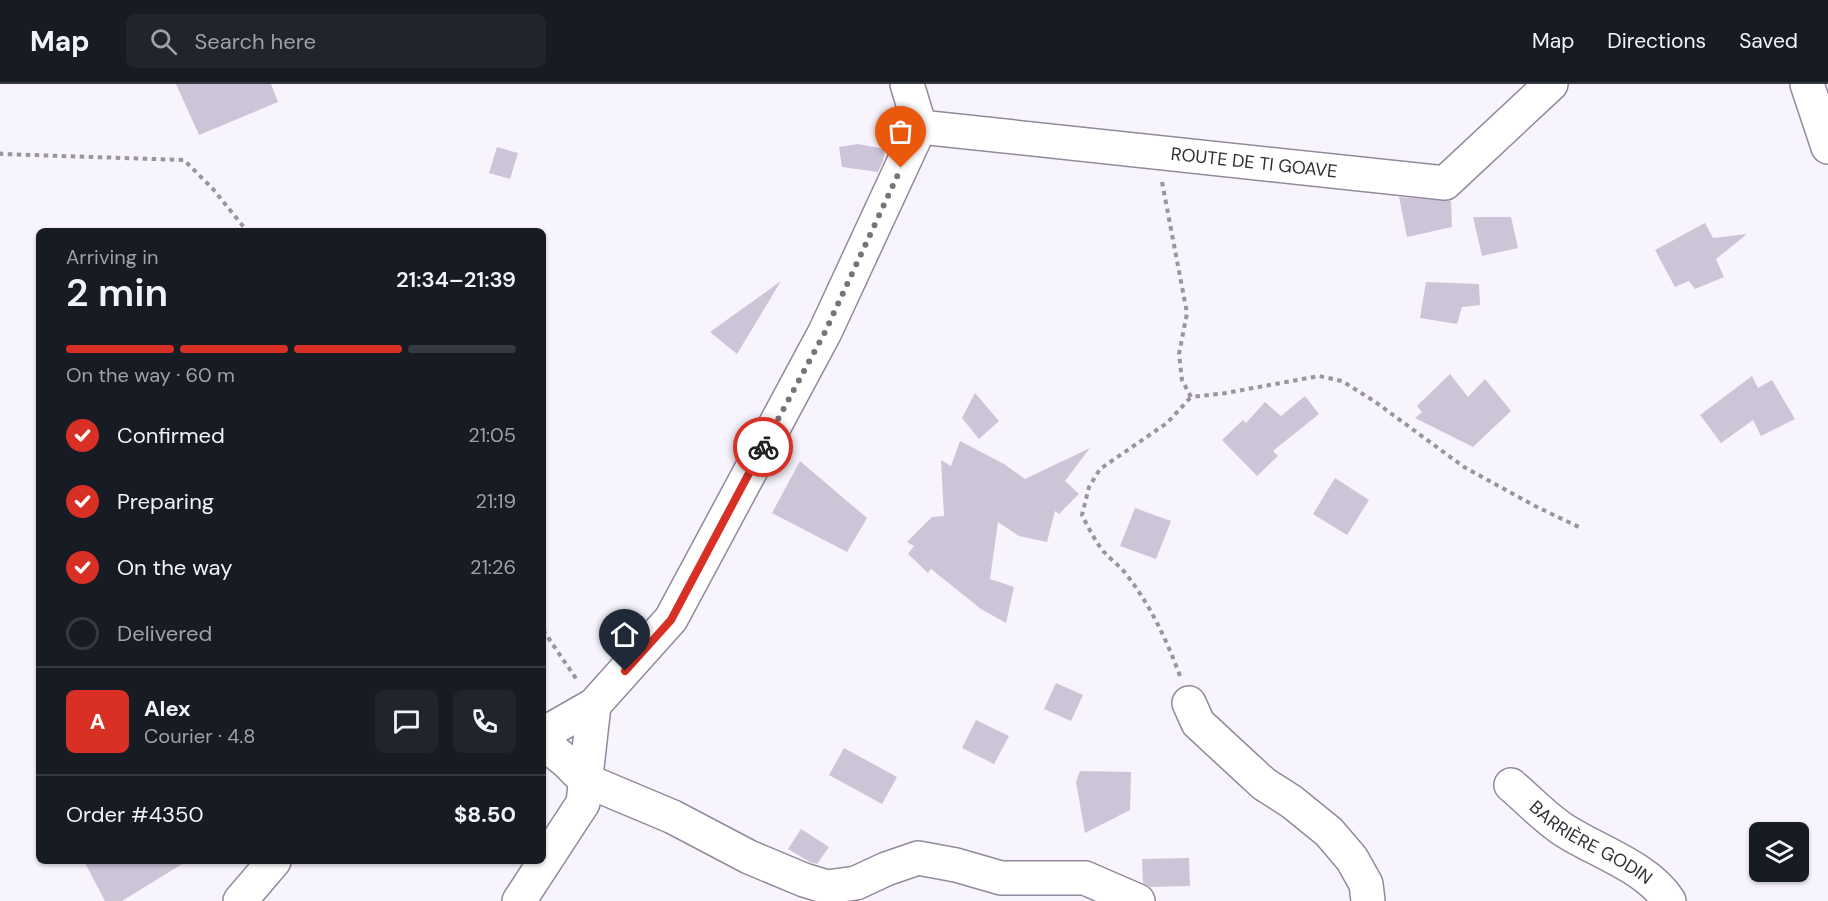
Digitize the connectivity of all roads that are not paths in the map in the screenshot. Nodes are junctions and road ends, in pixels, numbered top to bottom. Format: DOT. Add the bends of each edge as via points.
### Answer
graph roads {
  1 [pos="906,84"];
  2 [pos="1551,84"];
  3 [pos="1807,84"];
  4 [pos="920,127"];
  5 [pos="1828,147"];
  6 [pos="1190,704"];
  7 [pos="594,705"];
  8 [pos="546,732"];
  9 [pos="546,745"];
  10 [pos="585,780"];
  11 [pos="1510,785"];
  12 [pos="546,860"];
  13 [pos="271,864"];
  14 [pos="543,864"];
  15 [pos="240,901"];
  16 [pos="519,901"];
  17 [pos="1138,901"];
  18 [pos="1368,901"];
  19 [pos="1669,901"];
  1 -- 4 [label="street"];
  2 -- 4 [label="street, ROUTE DE TI GOAVE" via="1445,183"];
  3 -- 5 [label="street"];
  4 -- 7 [label="street" via="825,332 671,620"];
  6 -- 18 [label="street" via="1198,723 1239,762 1329,832 1352,859 1365,884"];
  7 -- 8 [label="street"];
  7 -- 10 [label="street"];
  9 -- 10 [label="street"];
  10 -- 12 [label="street" via="583,803"];
  10 -- 17 [label="street" via="673,817 749,857 827,887 856,883 918,858 1001,878 1084,878"];
  11 -- 19 [label="street, BARRIÈRE GODIN" via="1565,831 1635,869"];
  13 -- 15 [label="street"];
  14 -- 16 [label="street"];
}
